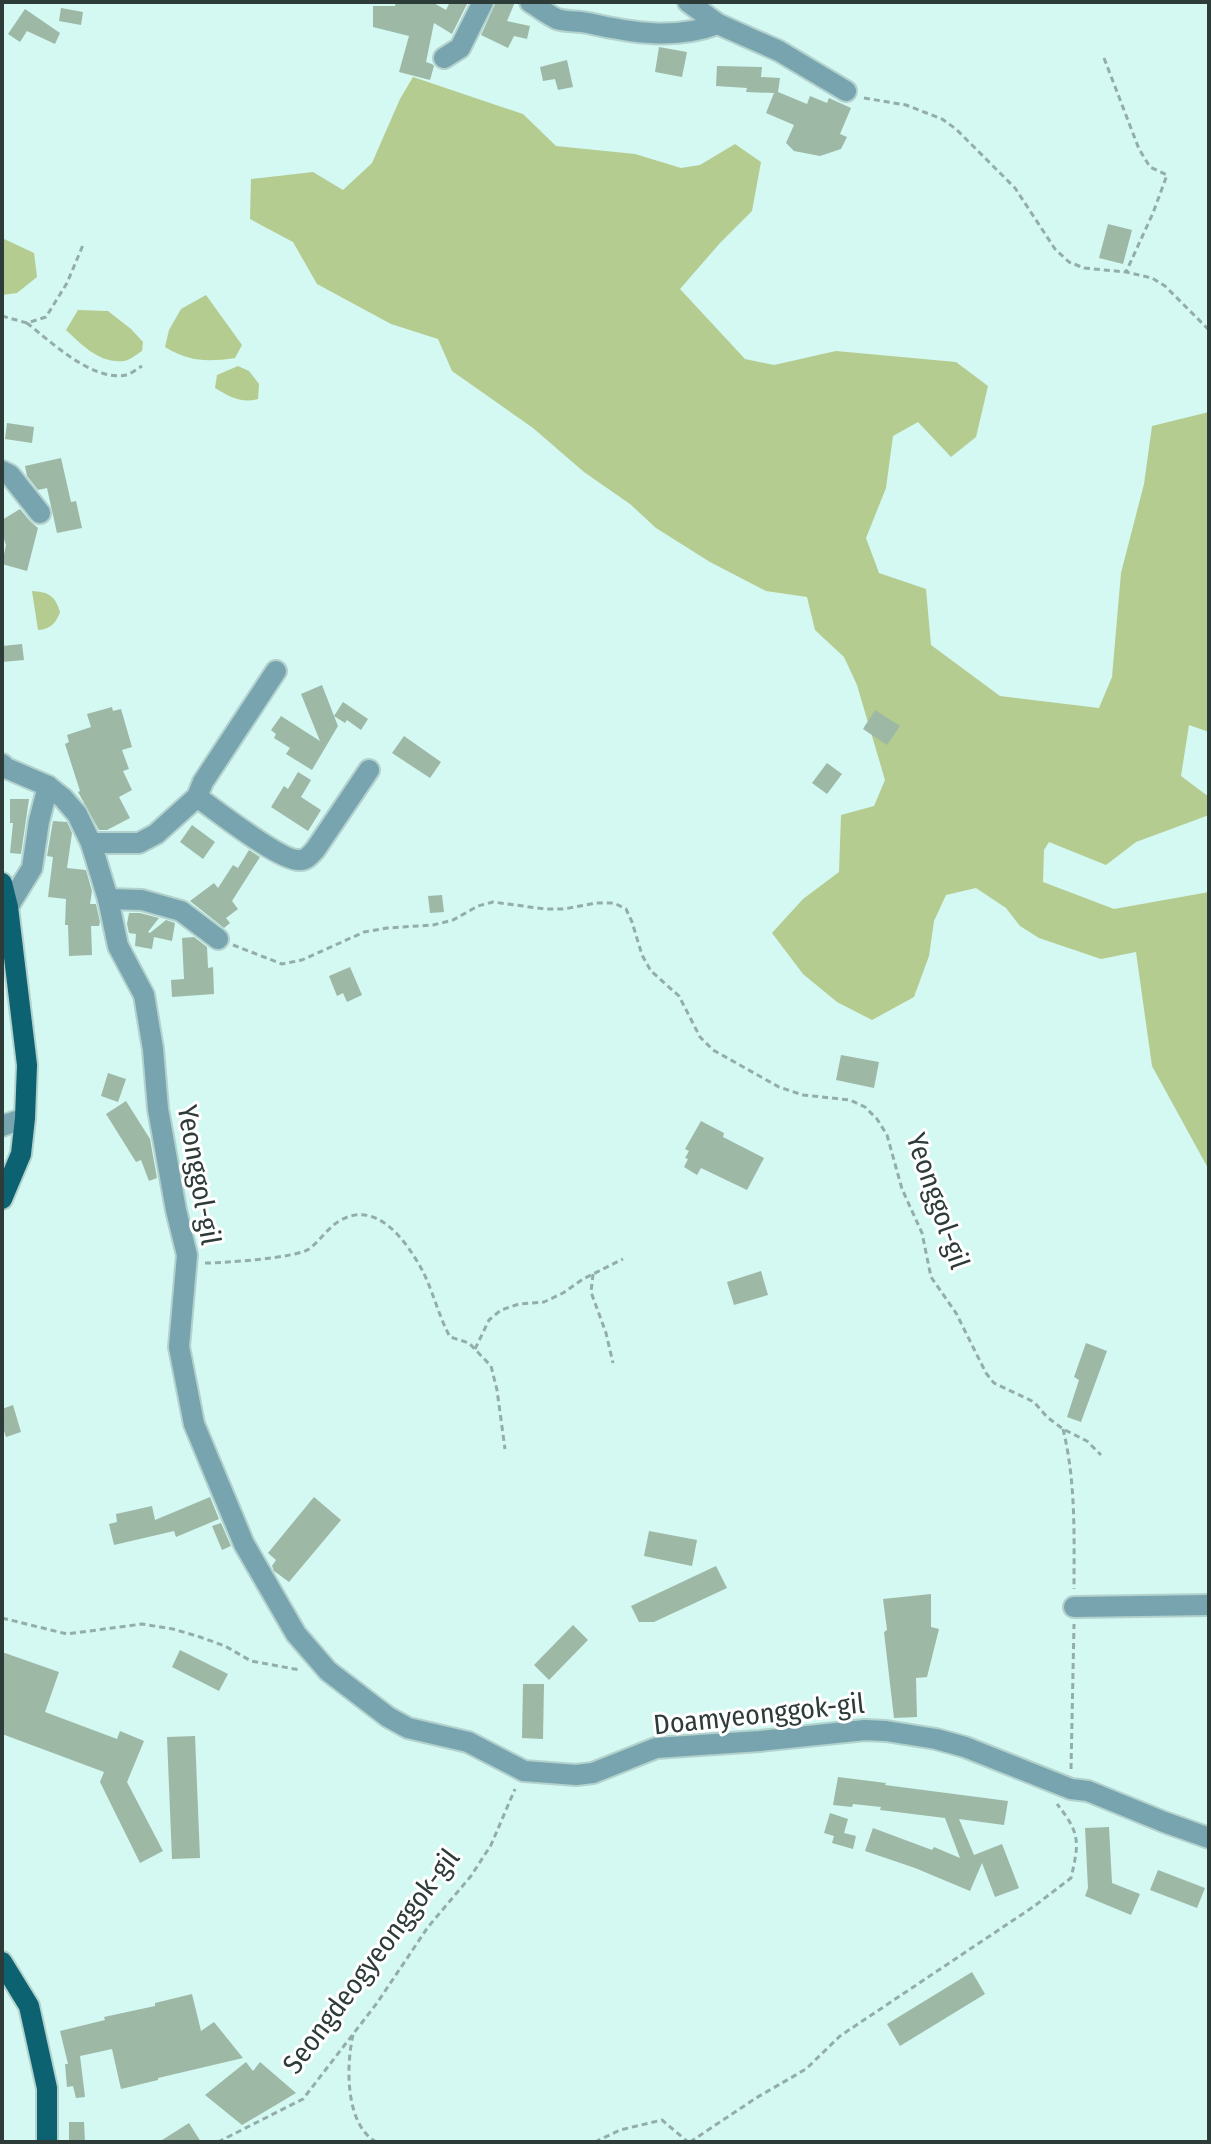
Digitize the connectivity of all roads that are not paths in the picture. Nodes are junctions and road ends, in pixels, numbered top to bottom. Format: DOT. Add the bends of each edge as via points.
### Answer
graph roads {
  1 [pos="483,2"];
  2 [pos="530,2"];
  3 [pos="688,2"];
  4 [pos="718,24"];
  5 [pos="444,58"];
  6 [pos="846,91"];
  7 [pos="2,471"];
  8 [pos="40,513"];
  9 [pos="276,671"];
  10 [pos="2,764"];
  11 [pos="369,770"];
  12 [pos="48,786"];
  13 [pos="197,797"];
  14 [pos="91,843"];
  15 [pos="2,883"];
  16 [pos="108,899"];
  17 [pos="8,907"];
  18 [pos="218,939"];
  19 [pos="25,1118"];
  20 [pos="2,1126"];
  21 [pos="2,1199"];
  22 [pos="1209,1605"];
  23 [pos="1074,1607"];
  24 [pos="328,1671"];
  25 [pos="1209,1838"];
  26 [pos="2,1962"];
  27 [pos="47,2142"];
  1 -- 5 [label="street" via="460,48"];
  2 -- 4 [label="street" via="557,19 614,30 679,34"];
  3 -- 4 [label="street"];
  4 -- 6 [label="street" via="779,51"];
  7 -- 8 [label="street"];
  9 -- 13 [label="street"];
  10 -- 12 [label="street, Yeonggol-gil"];
  11 -- 13 [label="street" via="315,850 297,861"];
  12 -- 14 [label="street, Yeonggol-gil" via="77,814"];
  12 -- 17 [label="street" via="32,868"];
  13 -- 14 [label="street" via="139,843"];
  14 -- 16 [label="street, Yeonggol-gil"];
  15 -- 17 [label="main road"];
  16 -- 18 [label="street" via="142,900 181,911"];
  16 -- 24 [label="street, Yeonggol-gil" via="118,946 144,995 158,1109 187,1255 179,1347 194,1424 244,1544 296,1634"];
  17 -- 19 [label="main road" via="27,1065"];
  19 -- 20 [label="street"];
  19 -- 21 [label="main road" via="21,1154"];
  22 -- 23 [label="street"];
  24 -- 25 [label="street, Doamyeonggok-gil" via="408,1728 468,1742 524,1771 576,1775 656,1748 886,1731 965,1747"];
  26 -- 27 [label="main road" via="29,2006 47,2088"];
}
